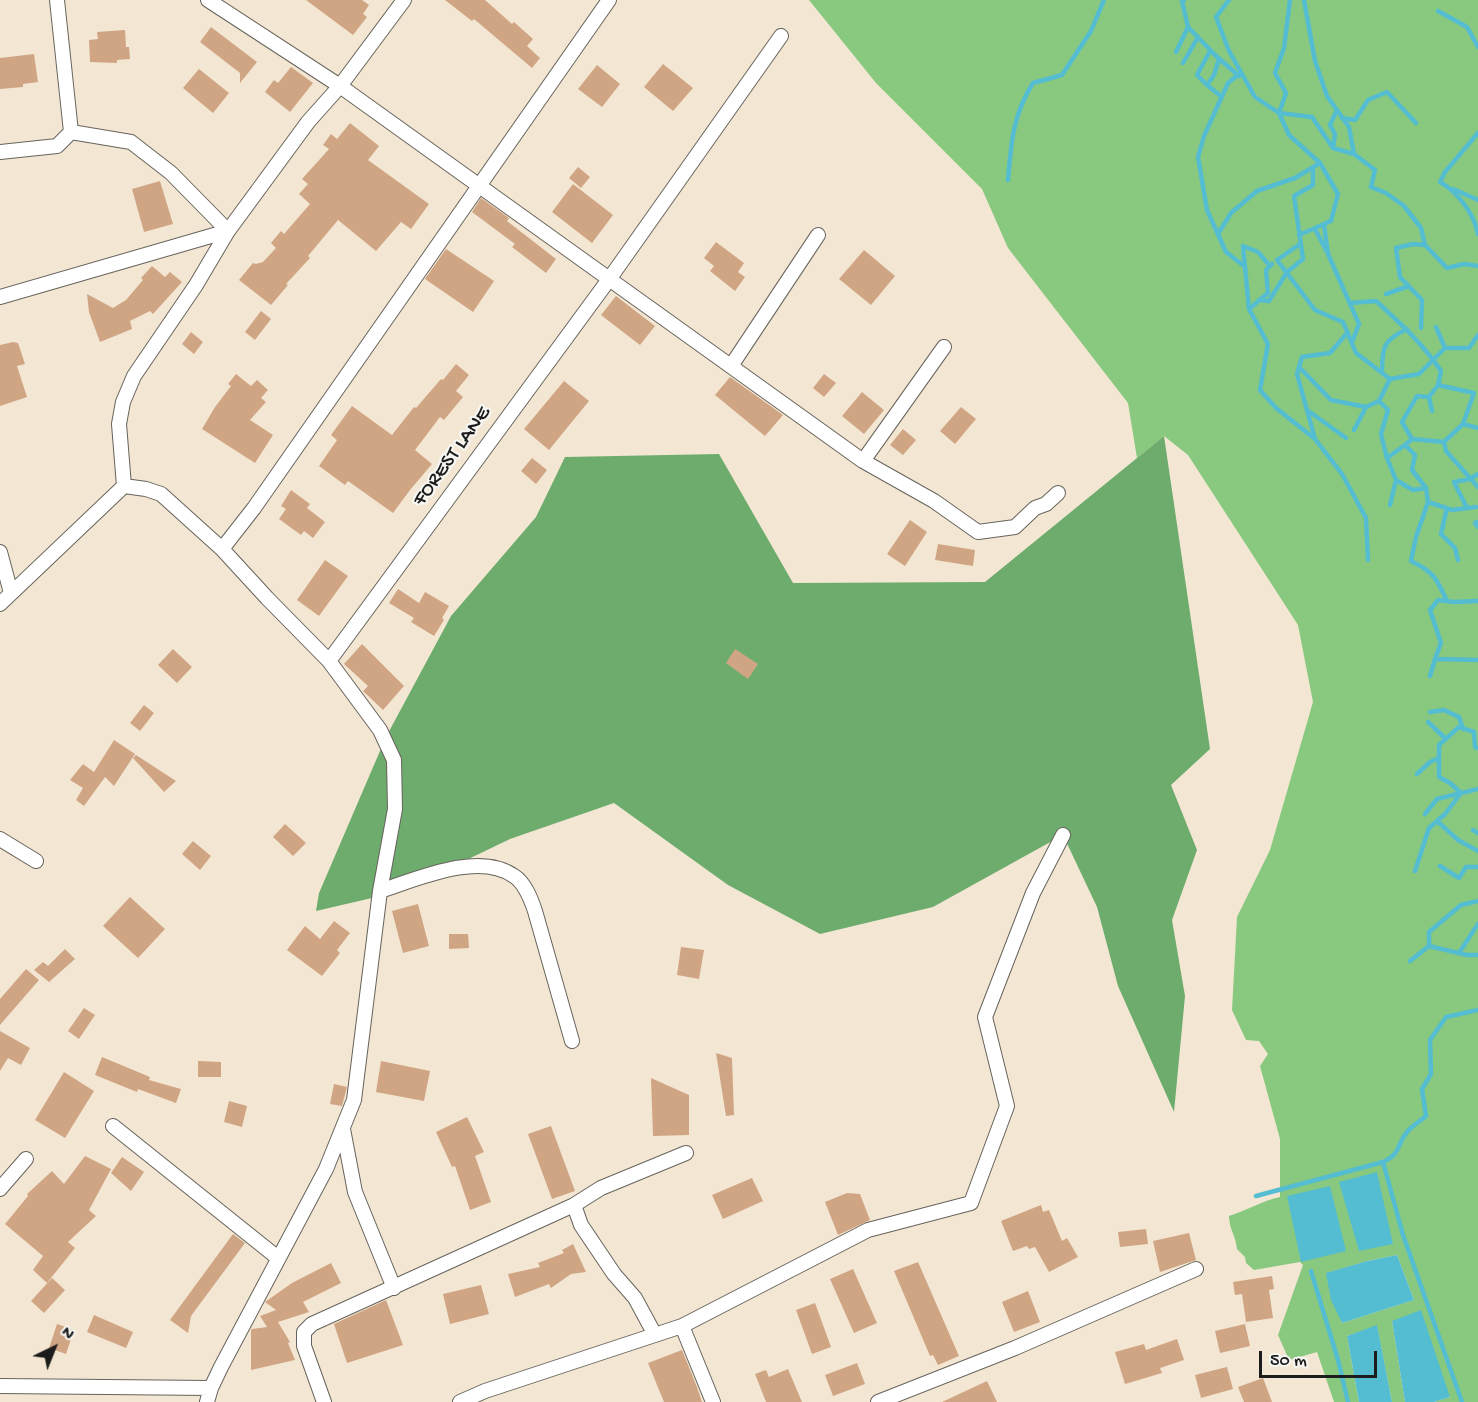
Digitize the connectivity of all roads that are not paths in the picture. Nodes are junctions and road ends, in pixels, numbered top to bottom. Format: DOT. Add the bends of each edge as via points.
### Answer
graph roads {
  1 [pos="57,0"];
  2 [pos="208,0"];
  3 [pos="404,0"];
  4 [pos="609,0"];
  5 [pos="781,36"];
  6 [pos="340,86"];
  7 [pos="71,132"];
  8 [pos="0,152"];
  9 [pos="479,185"];
  10 [pos="228,231"];
  11 [pos="818,234"];
  12 [pos="610,278"];
  13 [pos="0,297"];
  14 [pos="944,347"];
  15 [pos="731,366"];
  16 [pos="863,461"];
  17 [pos="124,486"];
  18 [pos="1058,493"];
  19 [pos="222,549"];
  20 [pos="0,552"];
  21 [pos="11,593"];
  22 [pos="0,604"];
  23 [pos="330,661"];
  24 [pos="1064,835"];
  25 [pos="0,839"];
  26 [pos="36,861"];
  27 [pos="380,891"];
  28 [pos="572,1041"];
  29 [pos="112,1126"];
  30 [pos="343,1129"];
  31 [pos="686,1153"];
  32 [pos="26,1159"];
  33 [pos="0,1190"];
  34 [pos="574,1205"];
  35 [pos="278,1258"];
  36 [pos="1196,1269"];
  37 [pos="394,1288"];
  38 [pos="682,1326"];
  39 [pos="655,1335"];
  40 [pos="0,1386"];
  41 [pos="209,1395"];
  42 [pos="324,1402"];
  43 [pos="460,1402"];
  44 [pos="713,1402"];
  45 [pos="878,1402"];
  1 -- 7 [label="street"];
  2 -- 6 [label="street"];
  3 -- 6 [label="street"];
  4 -- 9 [label="street"];
  5 -- 12 [label="street, FOREST LANE"];
  6 -- 9 [label="street"];
  6 -- 10 [label="street" via="308,122"];
  7 -- 8 [label="street" via="57,146"];
  7 -- 10 [label="street" via="131,142 171,173"];
  9 -- 12 [label="street"];
  9 -- 19 [label="street"];
  10 -- 13 [label="street"];
  10 -- 17 [label="street" via="134,376 123,402 119,424"];
  11 -- 15 [label="street"];
  12 -- 15 [label="street"];
  12 -- 23 [label="street, FOREST LANE"];
  14 -- 16 [label="street"];
  15 -- 16 [label="street"];
  16 -- 18 [label="street" via="934,501 978,532 1015,527"];
  17 -- 19 [label="street" via="161,494"];
  17 -- 21 [label="street"];
  19 -- 23 [label="street"];
  20 -- 21 [label="street"];
  21 -- 22 [label="street"];
  23 -- 27 [label="street" via="380,730 394,760 395,809"];
  24 -- 38 [label="street" via="1033,893 986,1017 1007,1106 971,1203 868,1230"];
  25 -- 26 [label="street"];
  27 -- 28 [label="street" via="463,866 495,866 516,876 530,894 536,911"];
  27 -- 30 [label="street" via="354,1100"];
  29 -- 35 [label="street"];
  30 -- 35 [label="street"];
  30 -- 37 [label="street" via="355,1192"];
  31 -- 34 [label="street" via="600,1188"];
  32 -- 33 [label="street"];
  34 -- 37 [label="street"];
  34 -- 39 [label="street" via="581,1225 635,1298"];
  35 -- 41 [label="street"];
  36 -- 45 [label="street" via="1015,1348"];
  37 -- 42 [label="street" via="312,1324 304,1332 304,1346"];
  38 -- 39 [label="street"];
  38 -- 44 [label="street"];
  39 -- 43 [label="street"];
  40 -- 41 [label="street"];
}
